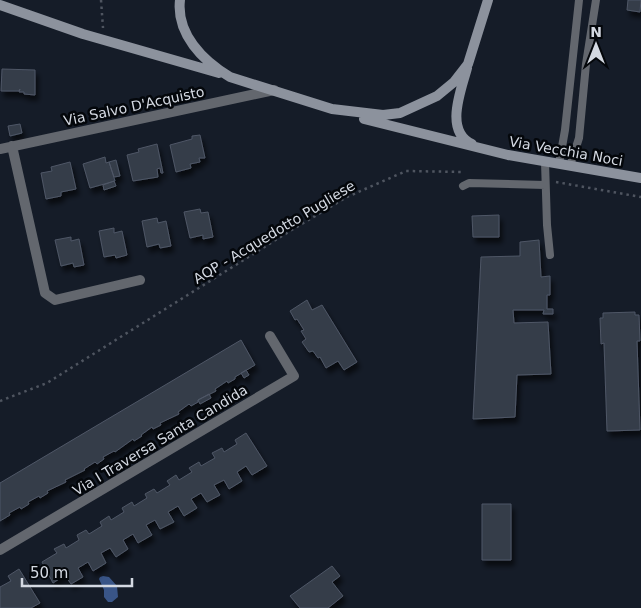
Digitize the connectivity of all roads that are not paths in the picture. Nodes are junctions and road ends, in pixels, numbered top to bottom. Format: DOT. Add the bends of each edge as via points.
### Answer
graph roads {
  1 [pos="180,0"];
  2 [pos="480,0"];
  3 [pos="488,0"];
  4 [pos="579,0"];
  5 [pos="596,0"];
  6 [pos="0,5"];
  7 [pos="480,25"];
  8 [pos="468,64"];
  9 [pos="230,76"];
  10 [pos="274,90"];
  11 [pos="332,109"];
  12 [pos="12,146"];
  13 [pos="0,149"];
  14 [pos="486,150"];
  15 [pos="545,162"];
  16 [pos="559,164"];
  17 [pos="570,166"];
  18 [pos="641,178"];
  19 [pos="544,181"];
  20 [pos="463,186"];
  21 [pos="550,255"];
  22 [pos="140,280"];
  23 [pos="270,336"];
  24 [pos="0,550"];
  1 -- 9 [label="main road" via="182,22 190,41 215,68"];
  2 -- 7 [label="main road"];
  3 -- 7 [label="main road"];
  4 -- 16 [label="lane"];
  5 -- 17 [label="lane" via="579,138"];
  6 -- 9 [label="main road"];
  7 -- 8 [label="main road"];
  8 -- 11 [label="main road" via="437,96 400,113 383,116"];
  8 -- 14 [label="main road" via="456,119 464,140"];
  9 -- 10 [label="main road"];
  10 -- 11 [label="main road"];
  10 -- 12 [label="street, Via Salvo D'Acquisto"];
  11 -- 14 [label="main road"];
  12 -- 13 [label="street, Via Salvo D'Acquisto"];
  12 -- 22 [label="street" via="45,293 55,300"];
  14 -- 15 [label="main road, Via Vecchia Noci"];
  15 -- 16 [label="main road, Via Vecchia Noci"];
  15 -- 19 [label="lane"];
  16 -- 17 [label="main road, Via Vecchia Noci"];
  17 -- 18 [label="main road, Via Vecchia Noci"];
  19 -- 20 [label="lane" via="469,183"];
  19 -- 21 [label="lane"];
  23 -- 24 [label="street, Via I Traversa Santa Candida" via="294,376"];
}
